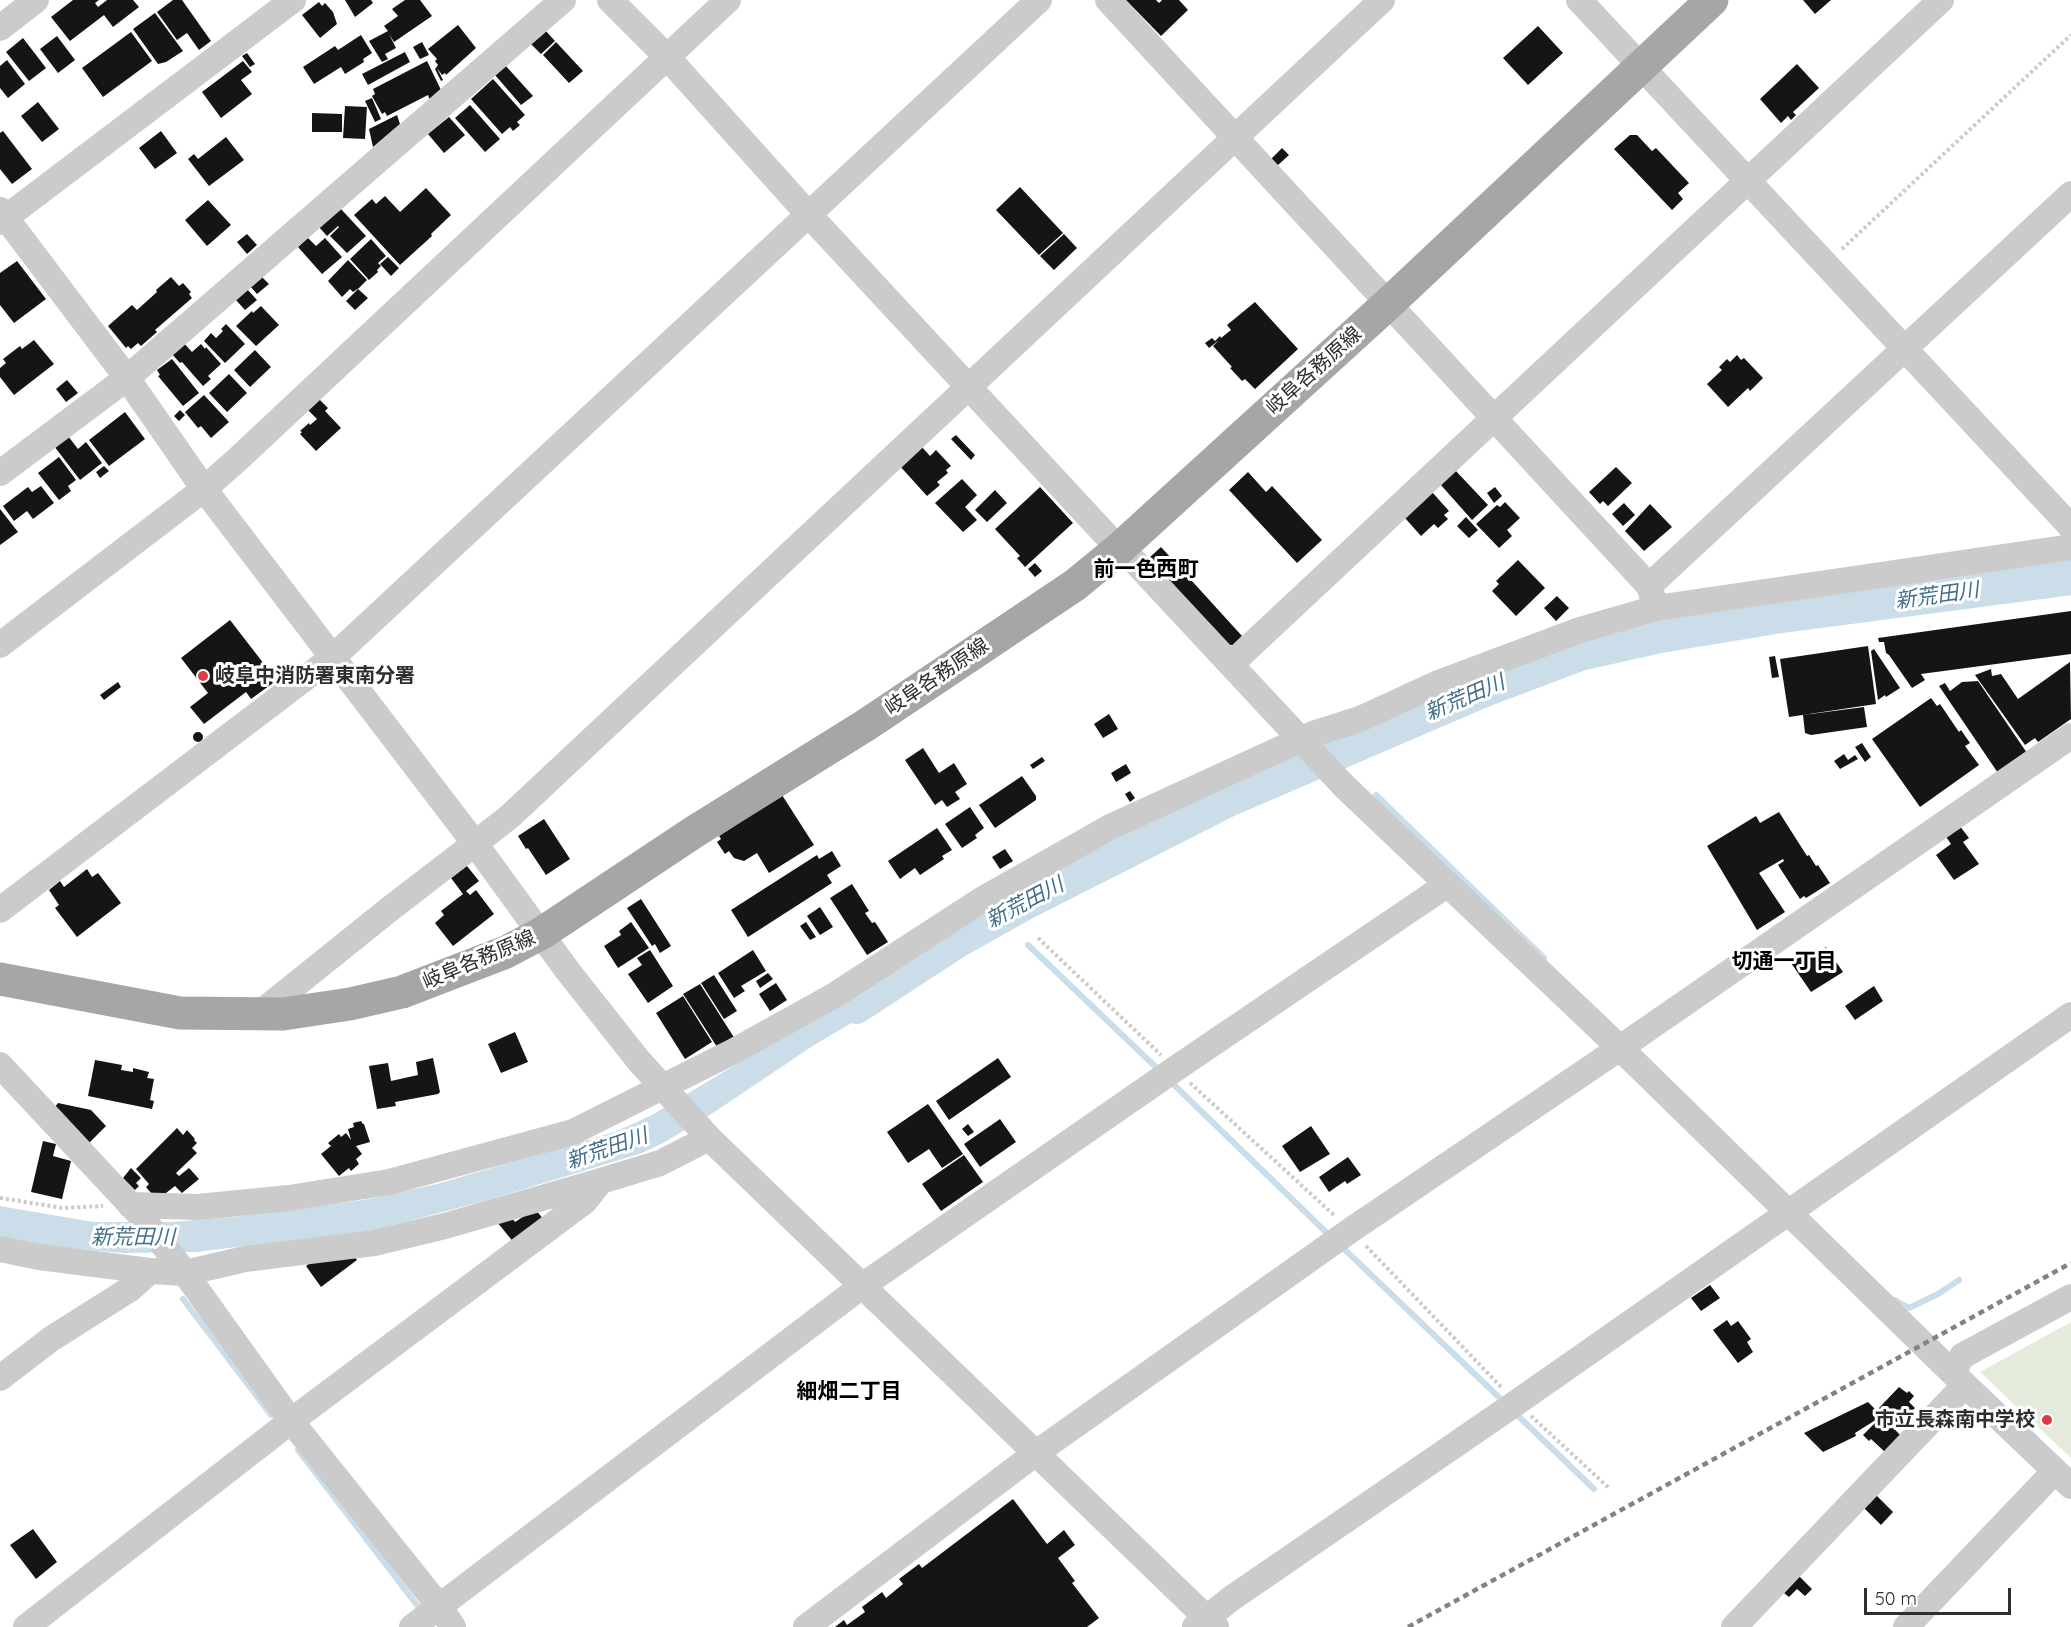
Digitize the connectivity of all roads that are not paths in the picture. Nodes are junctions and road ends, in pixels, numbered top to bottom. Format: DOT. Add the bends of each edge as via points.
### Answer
graph roads {
  1 [pos="36,0"];
  2 [pos="293,0"];
  3 [pos="563,0"];
  4 [pos="610,0"];
  5 [pos="728,0"];
  6 [pos="1039,0"];
  7 [pos="1108,0"];
  8 [pos="1382,0"];
  9 [pos="1579,0"];
  10 [pos="1712,0"];
  11 [pos="1941,0"];
  12 [pos="0,28"];
  13 [pos="667,57"];
  14 [pos="1641,66"];
  15 [pos="1234,138"];
  16 [pos="1747,180"];
  17 [pos="2071,194"];
  18 [pos="809,215"];
  19 [pos="2,216"];
  20 [pos="1389,303"];
  21 [pos="1905,349"];
  22 [pos="127,378"];
  23 [pos="969,387"];
  24 [pos="1494,417"];
  25 [pos="0,473"];
  26 [pos="204,489"];
  27 [pos="2069,522"];
  28 [pos="2071,547"];
  29 [pos="1119,549"];
  30 [pos="1653,597"];
  31 [pos="0,645"];
  32 [pos="333,657"];
  33 [pos="1231,664"];
  34 [pos="2071,736"];
  35 [pos="1304,743"];
  36 [pos="476,844"];
  37 [pos="1448,884"];
  38 [pos="0,910"];
  39 [pos="542,933"];
  40 [pos="0,979"];
  41 [pos="259,1014"];
  42 [pos="2071,1015"];
  43 [pos="1620,1048"];
  44 [pos="0,1065"];
  45 [pos="666,1093"];
  46 [pos="706,1135"];
  47 [pos="601,1180"];
  48 [pos="135,1210"];
  49 [pos="1788,1212"];
  50 [pos="0,1249"];
  51 [pos="178,1265"];
  52 [pos="150,1270"];
  53 [pos="862,1286"];
  54 [pos="2071,1297"];
  55 [pos="0,1378"];
  56 [pos="1959,1379"];
  57 [pos="291,1421"];
  58 [pos="1036,1453"];
  59 [pos="2063,1479"];
  60 [pos="439,1606"];
  61 [pos="1206,1624"];
  62 [pos="1744,1624"];
  63 [pos="26,1627"];
  64 [pos="412,1627"];
  65 [pos="453,1627"];
  66 [pos="806,1627"];
  67 [pos="1906,1627"];
  1 -- 12 [label="street"];
  2 -- 19 [label="street"];
  3 -- 22 [label="street"];
  4 -- 13 [label="street"];
  5 -- 13 [label="street"];
  6 -- 18 [label="street"];
  7 -- 15 [label="street"];
  8 -- 15 [label="street"];
  9 -- 14 [label="street"];
  10 -- 14 [label="main road, 岐阜各務原線"];
  11 -- 16 [label="street"];
  13 -- 18 [label="street"];
  13 -- 26 [label="street"];
  14 -- 16 [label="street"];
  14 -- 20 [label="main road, 岐阜各務原線"];
  15 -- 20 [label="street"];
  15 -- 23 [label="street"];
  16 -- 21 [label="street"];
  16 -- 24 [label="street"];
  17 -- 21 [label="street"];
  18 -- 23 [label="street"];
  18 -- 32 [label="street"];
  19 -- 22 [label="street"];
  20 -- 24 [label="street"];
  20 -- 29 [label="main road, 岐阜各務原線"];
  21 -- 27 [label="street"];
  21 -- 30 [label="street"];
  22 -- 25 [label="street"];
  22 -- 26 [label="street"];
  23 -- 29 [label="street"];
  23 -- 36 [label="street"];
  24 -- 30 [label="street"];
  24 -- 33 [label="street"];
  26 -- 31 [label="street"];
  26 -- 32 [label="street"];
  28 -- 30 [label="street"];
  29 -- 33 [label="street"];
  29 -- 39 [label="main road, 岐阜各務原線" via="1075,585 866,725"];
  30 -- 35 [label="street" via="1580,630 1436,684 1360,719 1313,734"];
  32 -- 36 [label="street"];
  32 -- 38 [label="street"];
  33 -- 35 [label="street"];
  34 -- 43 [label="street"];
  35 -- 37 [label="street"];
  35 -- 45 [label="street" via="1110,827 983,899 835,995"];
  36 -- 39 [label="street"];
  36 -- 41 [label="street"];
  37 -- 43 [label="street"];
  37 -- 53 [label="street"];
  39 -- 41 [label="main road, 岐阜各務原線" via="507,952 402,992 350,1004"];
  39 -- 45 [label="street"];
  40 -- 41 [label="main road, 岐阜各務原線" via="180,1013"];
  42 -- 49 [label="street"];
  43 -- 49 [label="street"];
  43 -- 58 [label="street" via="1351,1230"];
  44 -- 48 [label="street"];
  45 -- 46 [label="street"];
  45 -- 48 [label="street" via="573,1132 389,1182 289,1198"];
  46 -- 47 [label="street" via="660,1163"];
  46 -- 53 [label="street"];
  47 -- 51 [label="street" via="374,1243"];
  47 -- 57 [label="street" via="585,1201"];
  48 -- 51 [label="street"];
  49 -- 56 [label="street"];
  49 -- 61 [label="street" via="1232,1598"];
  50 -- 52 [label="street"];
  51 -- 52 [label="street"];
  51 -- 57 [label="street"];
  52 -- 55 [label="street" via="130,1289 51,1339"];
  53 -- 58 [label="street"];
  53 -- 60 [label="street"];
  54 -- 56 [label="street" via="1962,1356"];
  56 -- 59 [label="street"];
  56 -- 62 [label="street"];
  57 -- 60 [label="street"];
  57 -- 63 [label="street"];
  58 -- 61 [label="street"];
  58 -- 66 [label="street"];
  59 -- 67 [label="street"];
  60 -- 64 [label="street"];
  60 -- 65 [label="street"];
}
